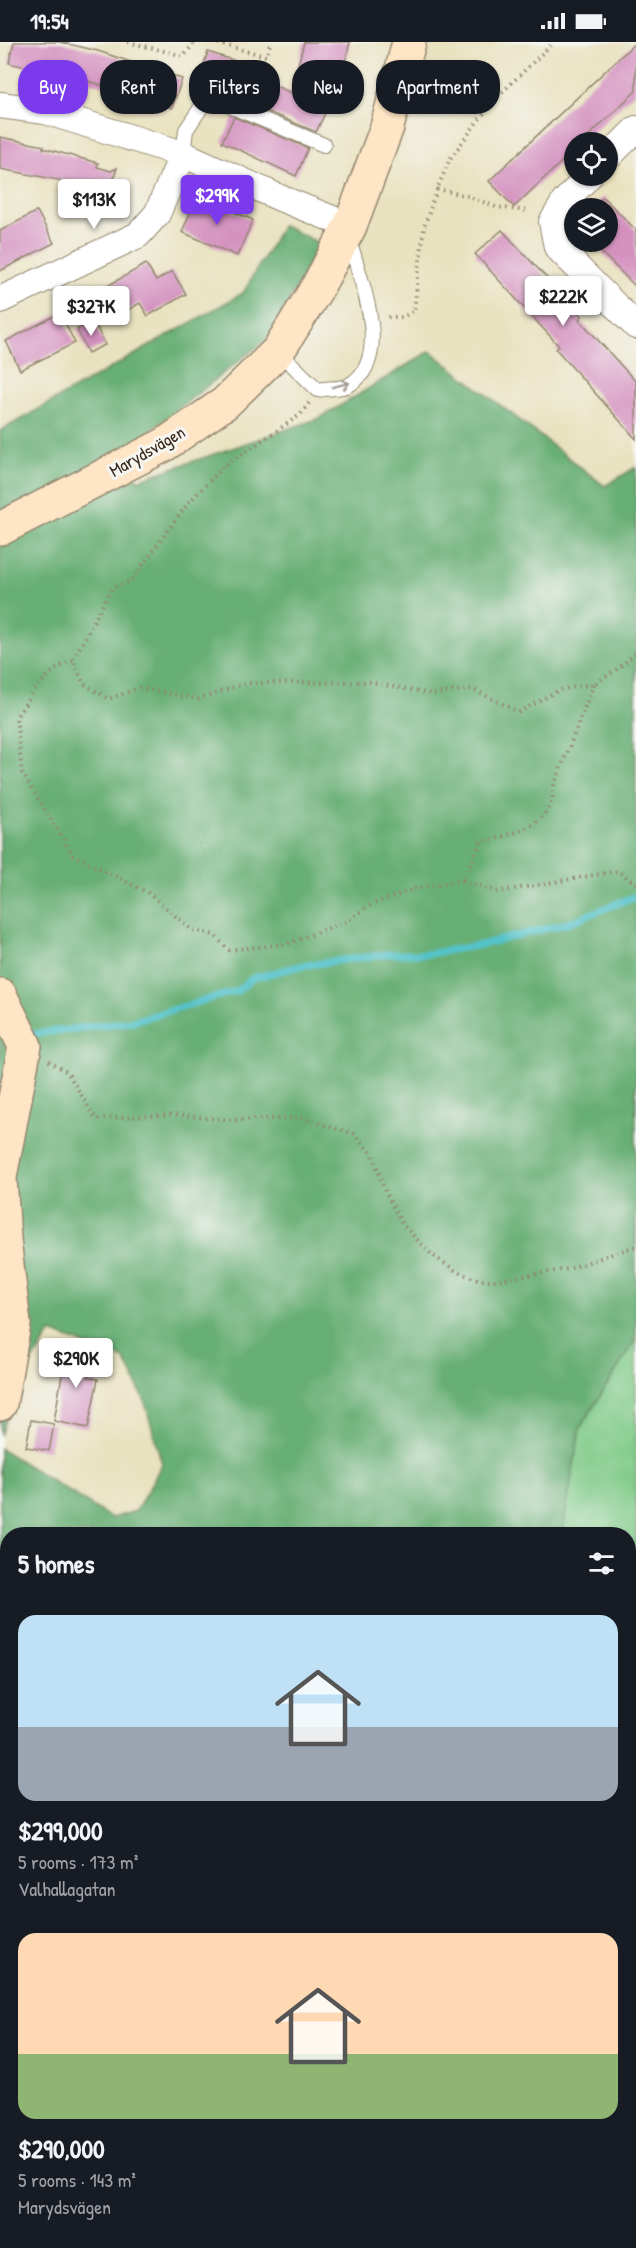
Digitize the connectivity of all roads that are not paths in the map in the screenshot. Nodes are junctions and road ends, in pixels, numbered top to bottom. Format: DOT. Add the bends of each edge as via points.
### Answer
graph roads {
  1 [pos="409,42"];
  2 [pos="0,105"];
  3 [pos="636,129"];
  4 [pos="324,145"];
  5 [pos="618,147"];
  6 [pos="183,154"];
  7 [pos="579,186"];
  8 [pos="345,235"];
  9 [pos="0,300"];
  10 [pos="636,326"];
  11 [pos="278,351"];
  12 [pos="0,530"];
  13 [pos="0,995"];
  14 [pos="0,1404"];
  1 -- 8 [label="street, Marydsvägen" via="387,127"];
  2 -- 6 [label="street" via="45,111"];
  3 -- 5 [label="street"];
  4 -- 6 [label="lane" via="208,97 186,130"];
  6 -- 8 [label="street" via="280,198"];
  6 -- 9 [label="street" via="157,214 138,235"];
  7 -- 10 [label="street" via="552,222 557,247"];
  8 -- 11 [label="street, Marydsvägen"];
  11 -- 8 [label="lane, one-way" via="318,390 348,385 363,371 371,356 372,332 353,252"];
  11 -- 12 [label="street, Marydsvägen" via="225,403 164,445"];
  13 -- 14 [label="street" via="25,1046 0,1177 14,1324"];
}
